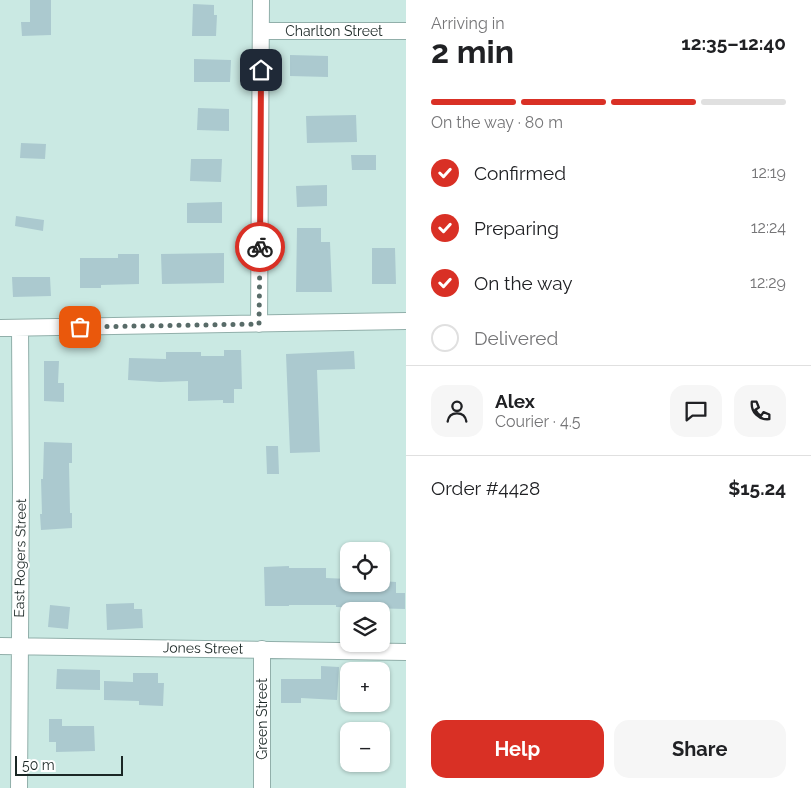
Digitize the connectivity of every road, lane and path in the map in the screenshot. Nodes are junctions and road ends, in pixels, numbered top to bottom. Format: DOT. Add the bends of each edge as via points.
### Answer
graph roads {
  1 [pos="261,0"];
  2 [pos="261,31"];
  3 [pos="406,31"];
  4 [pos="0,317"];
  5 [pos="406,321"];
  6 [pos="259,324"];
  7 [pos="0,328"];
  8 [pos="20,328"];
  9 [pos="0,646"];
  10 [pos="19,646"];
  11 [pos="262,649"];
  12 [pos="406,652"];
  13 [pos="18,788"];
  14 [pos="262,788"];
  1 -- 2 [label="street"];
  2 -- 3 [label="street, Charlton Street"];
  2 -- 6 [label="street"];
  4 -- 7 [label="street"];
  5 -- 6 [label="street"];
  6 -- 8 [label="street"];
  7 -- 8 [label="street"];
  8 -- 10 [label="street, East Rogers Street"];
  9 -- 10 [label="street, Jones Street"];
  10 -- 11 [label="street, Jones Street"];
  10 -- 13 [label="street, East Rogers Street"];
  11 -- 12 [label="street, Jones Street"];
  11 -- 14 [label="street, Green Street"];
}
